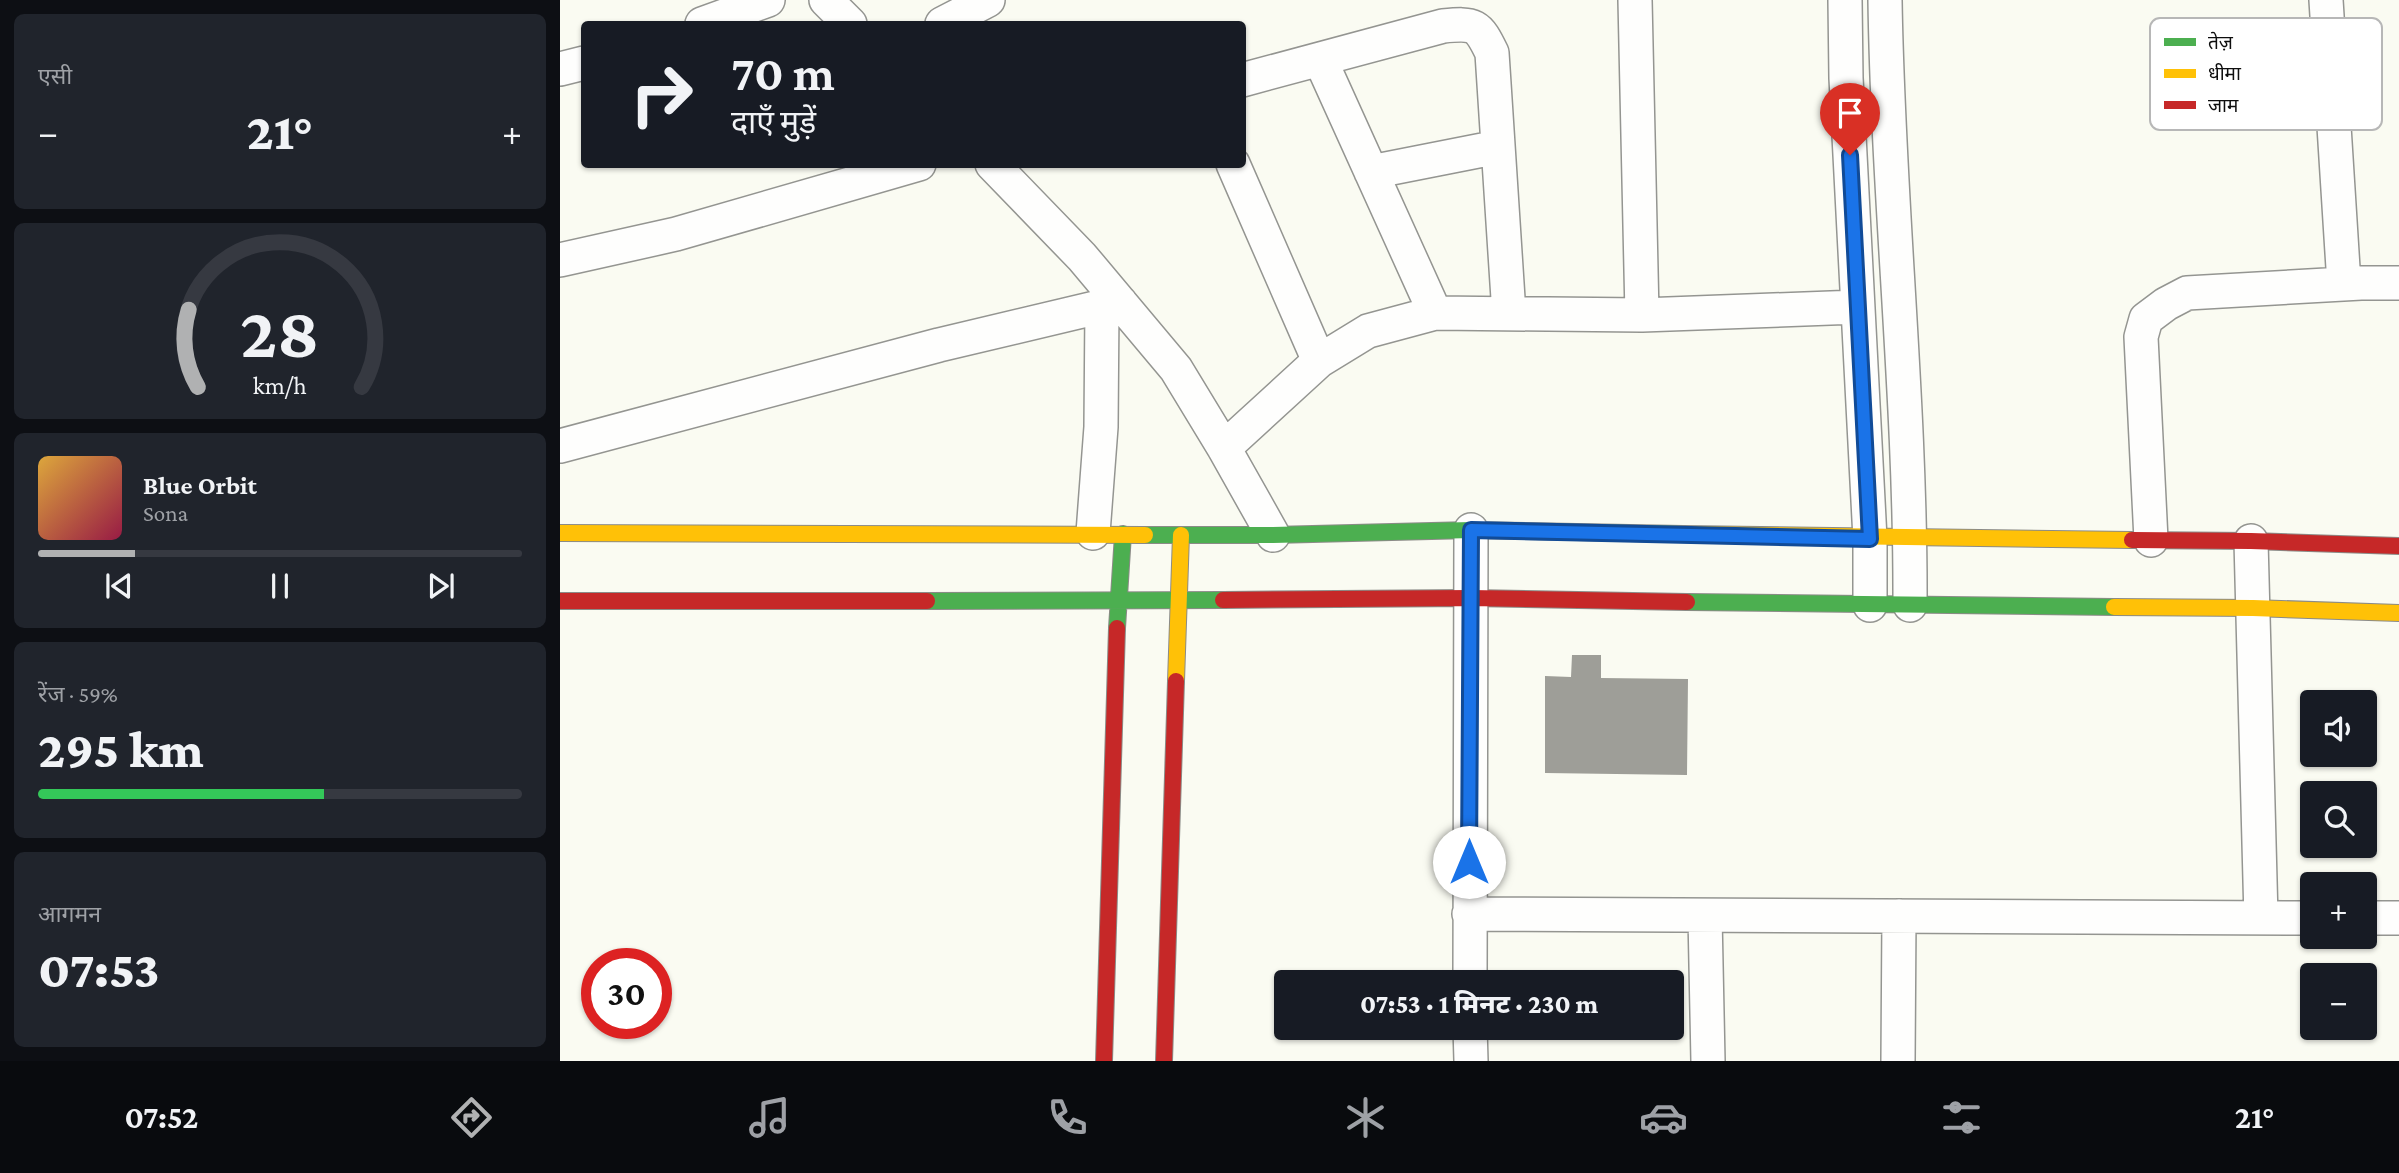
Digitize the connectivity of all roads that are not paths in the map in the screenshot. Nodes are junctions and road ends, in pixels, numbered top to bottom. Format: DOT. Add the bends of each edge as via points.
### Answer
graph roads {
  1 [pos="768,0"];
  2 [pos="826,0"];
  3 [pos="988,0"];
  4 [pos="1635,0"];
  5 [pos="1845,0"];
  6 [pos="1885,0"];
  7 [pos="2326,0"];
  8 [pos="2327,18"];
  9 [pos="710,21"];
  10 [pos="847,21"];
  11 [pos="948,21"];
  12 [pos="1320,60"];
  13 [pos="581,64"];
  14 [pos="560,69"];
  15 [pos="1246,79"];
  16 [pos="2334,130"];
  17 [pos="1498,147"];
  18 [pos="905,168"];
  19 [pos="996,168"];
  20 [pos="1235,168"];
  21 [pos="1371,172"];
  22 [pos="560,260"];
  23 [pos="2399,283"];
  24 [pos="2344,284"];
  25 [pos="1111,304"];
  26 [pos="1857,307"];
  27 [pos="1435,313"];
  28 [pos="1509,314"];
  29 [pos="1643,315"];
  30 [pos="1319,361"];
  31 [pos="560,446"];
  32 [pos="1224,447"];
  33 [pos="1471,530"];
  34 [pos="560,533"];
  35 [pos="1108,534"];
  36 [pos="1181,535"];
  37 [pos="1273,535"];
  38 [pos="1870,539"];
  39 [pos="1910,540"];
  40 [pos="2151,540"];
  41 [pos="2251,541"];
  42 [pos="2399,546"];
  43 [pos="1471,597"];
  44 [pos="1179,598"];
  45 [pos="1118,599"];
  46 [pos="560,601"];
  47 [pos="1870,605"];
  48 [pos="1910,605"];
  49 [pos="2253,608"];
  50 [pos="2399,614"];
  51 [pos="1469,914"];
  52 [pos="1705,916"];
  53 [pos="1899,916"];
  54 [pos="2261,918"];
  55 [pos="2300,918"];
  56 [pos="2377,918"];
  57 [pos="2399,918"];
  58 [pos="1470,970"];
  59 [pos="1470,1040"];
  60 [pos="1104,1061"];
  61 [pos="1164,1061"];
  62 [pos="1471,1061"];
  63 [pos="1708,1061"];
  64 [pos="1898,1061"];
  1 -- 9 [label="street"];
  2 -- 10 [label="street"];
  3 -- 11 [label="street"];
  4 -- 29 [label="street"];
  5 -- 26 [label="street"];
  6 -- 39 [label="street"];
  7 -- 8 [label="street"];
  12 -- 15 [label="street"];
  12 -- 17 [label="street" via="1443,26 1466,24 1482,32 1492,53"];
  12 -- 21 [label="street"];
  13 -- 14 [label="street"];
  16 -- 24 [label="street"];
  17 -- 21 [label="street"];
  17 -- 28 [label="street"];
  18 -- 22 [label="street" via="676,234"];
  19 -- 25 [label="street" via="1082,257"];
  20 -- 30 [label="street"];
  21 -- 27 [label="street"];
  23 -- 24 [label="street"];
  24 -- 40 [label="street" via="2187,293 2146,319 2141,337"];
  25 -- 31 [label="street"];
  25 -- 32 [label="street" via="1176,369"];
  25 -- 35 [label="street" via="1101,427"];
  26 -- 29 [label="street"];
  26 -- 38 [label="street"];
  27 -- 28 [label="street"];
  27 -- 30 [label="street" via="1368,331"];
  28 -- 29 [label="street"];
  30 -- 32 [label="street"];
  32 -- 37 [label="street"];
  33 -- 37 [label="main road"];
  33 -- 38 [label="main road"];
  33 -- 43 [label="street"];
  34 -- 35 [label="main road"];
  35 -- 36 [label="main road"];
  35 -- 45 [label="main road"];
  36 -- 37 [label="main road"];
  36 -- 44 [label="main road"];
  38 -- 39 [label="main road"];
  38 -- 47 [label="street"];
  39 -- 40 [label="main road"];
  39 -- 48 [label="street"];
  40 -- 41 [label="main road"];
  41 -- 42 [label="main road"];
  41 -- 49 [label="street"];
  43 -- 44 [label="main road"];
  43 -- 47 [label="main road"];
  43 -- 51 [label="street"];
  44 -- 45 [label="main road"];
  44 -- 61 [label="main road"];
  45 -- 46 [label="main road"];
  45 -- 60 [label="main road"];
  47 -- 48 [label="main road"];
  48 -- 49 [label="main road"];
  49 -- 50 [label="main road"];
  49 -- 54 [label="street"];
  51 -- 52 [label="street"];
  51 -- 58 [label="street"];
  52 -- 53 [label="street"];
  52 -- 63 [label="street"];
  53 -- 54 [label="street"];
  53 -- 64 [label="street"];
  54 -- 55 [label="street"];
  56 -- 57 [label="street"];
  59 -- 62 [label="street"];
}
